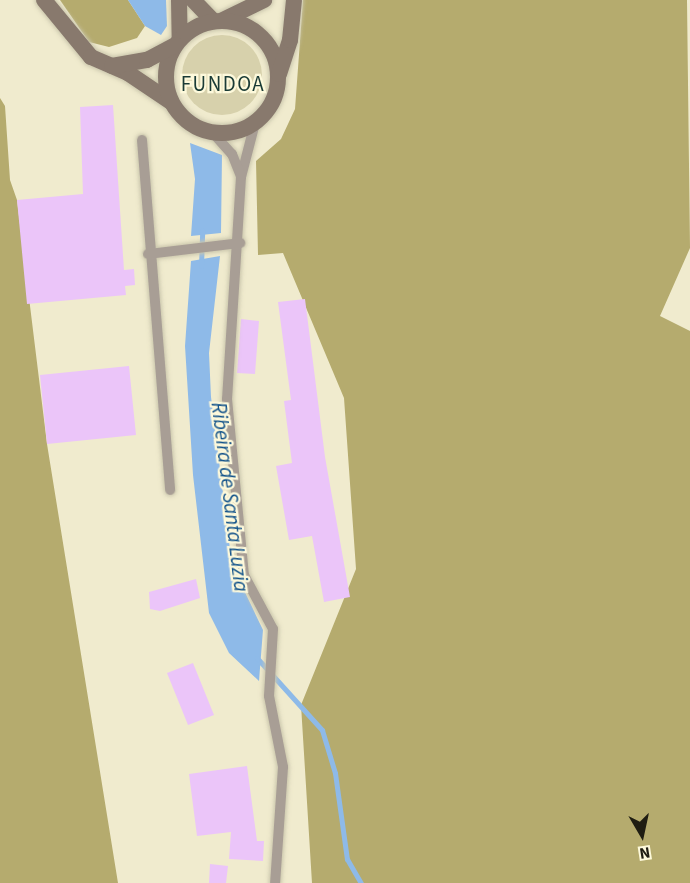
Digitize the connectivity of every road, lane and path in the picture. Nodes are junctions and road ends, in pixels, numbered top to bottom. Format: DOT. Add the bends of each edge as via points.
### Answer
graph roads {
  1 [pos="44,0"];
  2 [pos="179,0"];
  3 [pos="193,0"];
  4 [pos="264,0"];
  5 [pos="294,0"];
  6 [pos="218,21"];
  7 [pos="175,45"];
  8 [pos="112,66"];
  9 [pos="279,75"];
  10 [pos="171,102"];
  11 [pos="255,123"];
  12 [pos="218,133"];
  13 [pos="142,140"];
  14 [pos="241,177"];
  15 [pos="240,243"];
  16 [pos="148,254"];
  17 [pos="170,490"];
  18 [pos="274,883"];
  1 -- 8 [label="main road" via="84,50"];
  2 -- 7 [label="main road"];
  3 -- 6 [label="main road"];
  4 -- 6 [label="main road"];
  5 -- 9 [label="main road" via="290,40"];
  6 -- 7 [label="main road"];
  6 -- 9 [label="main road" via="244,25 261,36 274,54"];
  7 -- 8 [label="main road"];
  7 -- 10 [label="main road" via="166,79"];
  8 -- 10 [label="main road"];
  9 -- 11 [label="main road" via="273,102"];
  10 -- 12 [label="main road" via="188,122"];
  11 -- 12 [label="main road"];
  11 -- 14 [label="lane"];
  12 -- 14 [label="lane"];
  13 -- 16 [label="lane"];
  14 -- 15 [label="lane"];
  15 -- 16 [label="lane"];
  15 -- 18 [label="lane" via="229,357 229,444 244,575 273,629 269,696 283,767"];
  16 -- 17 [label="lane"];
}
